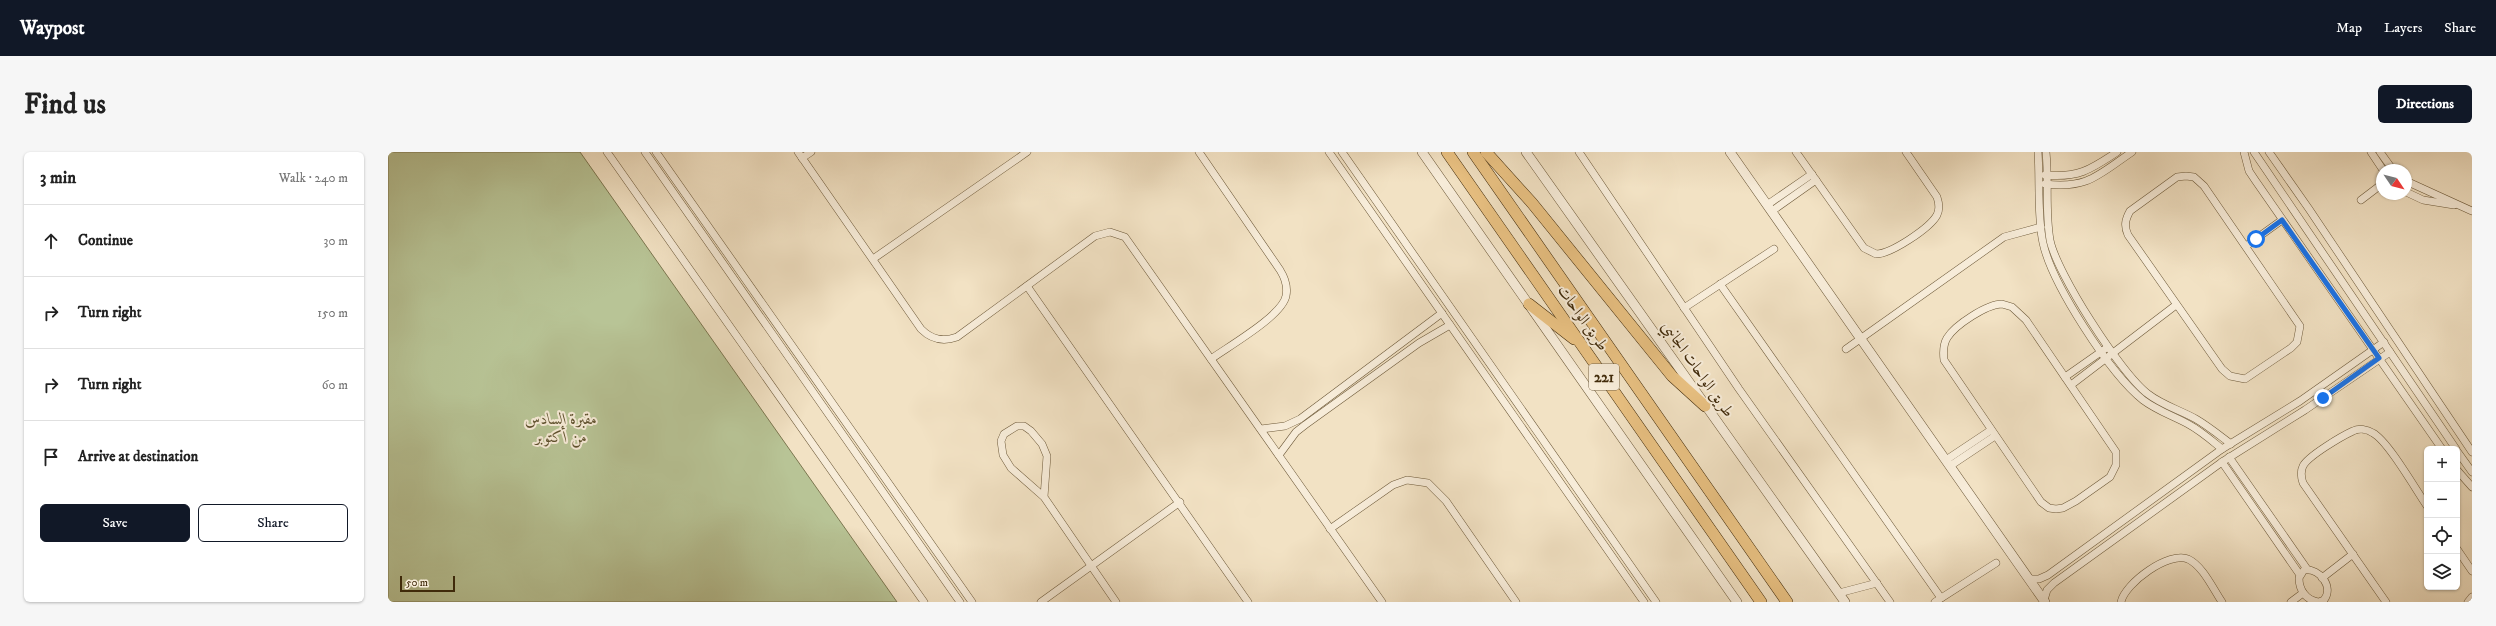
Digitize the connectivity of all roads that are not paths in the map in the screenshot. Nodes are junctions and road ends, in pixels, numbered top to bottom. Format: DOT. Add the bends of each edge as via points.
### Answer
graph roads {
  1 [pos="607,152"];
  2 [pos="645,152"];
  3 [pos="656,152"];
  4 [pos="811,152"];
  5 [pos="1027,152"];
  6 [pos="1199,152"];
  7 [pos="1329,152"];
  8 [pos="1342,152"];
  9 [pos="1422,152"];
  10 [pos="1447,152"];
  11 [pos="1473,152"];
  12 [pos="1486,152"];
  13 [pos="1526,152"];
  14 [pos="1579,152"];
  15 [pos="1730,152"];
  16 [pos="1796,152"];
  17 [pos="1906,152"];
  18 [pos="2038,152"];
  19 [pos="2046,152"];
  20 [pos="2117,152"];
  21 [pos="2132,152"];
  22 [pos="2244,152"];
  23 [pos="2254,152"];
  24 [pos="2268,152"];
  25 [pos="2371,152"];
  26 [pos="2380,152"];
  27 [pos="800,155"];
  28 [pos="2379,164"];
  29 [pos="2389,164"];
  30 [pos="2094,168"];
  31 [pos="2040,174"];
  32 [pos="2048,175"];
  33 [pos="2099,175"];
  34 [pos="1814,177"];
  35 [pos="2041,184"];
  36 [pos="2412,184"];
  37 [pos="2049,185"];
  38 [pos="2376,189"];
  39 [pos="1368,190"];
  40 [pos="2412,195"];
  41 [pos="1360,196"];
  42 [pos="2361,200"];
  43 [pos="2455,205"];
  44 [pos="1770,208"];
  45 [pos="2472,212"];
  46 [pos="2282,220"];
  47 [pos="2041,227"];
  48 [pos="2246,246"];
  49 [pos="1774,249"];
  50 [pos="873,259"];
  51 [pos="1720,284"];
  52 [pos="1027,286"];
  53 [pos="1529,304"];
  54 [pos="2176,305"];
  55 [pos="1684,308"];
  56 [pos="1442,314"];
  57 [pos="1450,325"];
  58 [pos="1861,339"];
  59 [pos="2384,342"];
  60 [pos="2120,345"];
  61 [pos="1583,346"];
  62 [pos="2108,347"];
  63 [pos="1846,349"];
  64 [pos="2373,349"];
  65 [pos="2102,352"];
  66 [pos="2390,352"];
  67 [pos="2113,354"];
  68 [pos="2106,358"];
  69 [pos="2379,358"];
  70 [pos="1211,359"];
  71 [pos="2065,377"];
  72 [pos="2071,384"];
  73 [pos="1705,406"];
  74 [pos="1260,429"];
  75 [pos="1991,430"];
  76 [pos="2253,431"];
  77 [pos="1995,436"];
  78 [pos="2258,439"];
  79 [pos="2231,444"];
  80 [pos="2440,446"];
  81 [pos="2453,446"];
  82 [pos="2222,449"];
  83 [pos="2472,452"];
  84 [pos="1279,455"];
  85 [pos="2460,456"];
  86 [pos="2229,457"];
  87 [pos="2222,462"];
  88 [pos="1948,463"];
  89 [pos="2191,472"];
  90 [pos="2472,472"];
  91 [pos="2196,480"];
  92 [pos="2460,481"];
  93 [pos="2472,487"];
  94 [pos="1044,497"];
  95 [pos="2424,500"];
  96 [pos="901,501"];
  97 [pos="1180,502"];
  98 [pos="893,506"];
  99 [pos="1330,529"];
  100 [pos="2460,553"];
  101 [pos="2353,554"];
  102 [pos="1996,563"];
  103 [pos="1092,566"];
  104 [pos="2307,570"];
  105 [pos="2472,571"];
  106 [pos="2300,574"];
  107 [pos="2322,578"];
  108 [pos="2029,579"];
  109 [pos="1877,583"];
  110 [pos="1839,593"];
  111 [pos="2303,593"];
  112 [pos="2472,597"];
  113 [pos="1938,600"];
  114 [pos="2045,601"];
  115 [pos="2323,601"];
  116 [pos="924,602"];
  117 [pos="960,602"];
  118 [pos="972,602"];
  119 [pos="1041,602"];
  120 [pos="1116,602"];
  121 [pos="1248,602"];
  122 [pos="1382,602"];
  123 [pos="1516,602"];
  124 [pos="1644,602"];
  125 [pos="1656,602"];
  126 [pos="1737,602"];
  127 [pos="1761,602"];
  128 [pos="1787,602"];
  129 [pos="1845,602"];
  130 [pos="1890,602"];
  131 [pos="2121,602"];
  132 [pos="2222,602"];
  133 [pos="2291,602"];
  134 [pos="2386,602"];
  135 [pos="2468,602"];
  1 -- 116 [label="street"];
  2 -- 98 [label="street"];
  3 -- 96 [label="street"];
  4 -- 27 [label="street"];
  5 -- 50 [label="street"];
  6 -- 70 [label="street" via="1280,270 1287,287 1286,297 1277,312"];
  7 -- 41 [label="street"];
  8 -- 39 [label="street"];
  9 -- 53 [label="street"];
  10 -- 61 [label="highway, طريق الواحات / 221"];
  11 -- 128 [label="highway, طريق الواحات / 221"];
  12 -- 73 [label="highway" via="1532,203 1672,376"];
  13 -- 73 [label="street, طريق الواحات الجانبي"];
  14 -- 55 [label="street"];
  15 -- 44 [label="street"];
  16 -- 34 [label="street"];
  17 -- 34 [label="street" via="1937,197 1938,214 1924,227 1884,254 1870,253 1864,248"];
  18 -- 31 [label="street"];
  19 -- 32 [label="street"];
  20 -- 30 [label="street"];
  21 -- 33 [label="street"];
  22 -- 46 [label="street" via="2249,171"];
  23 -- 59 [label="street"];
  24 -- 83 [label="street"];
  25 -- 28 [label="street"];
  26 -- 29 [label="street"];
  27 -- 50 [label="street"];
  30 -- 32 [label="street" via="2074,175"];
  30 -- 33 [label="street"];
  31 -- 32 [label="street"];
  31 -- 35 [label="street"];
  32 -- 37 [label="street"];
  33 -- 37 [label="street" via="2080,184"];
  34 -- 44 [label="street"];
  35 -- 37 [label="street"];
  35 -- 47 [label="street"];
  36 -- 43 [label="street"];
  37 -- 62 [label="street" via="2049,231 2056,260"];
  38 -- 42 [label="street"];
  39 -- 41 [label="street"];
  39 -- 125 [label="street"];
  40 -- 43 [label="street" via="2423,200"];
  41 -- 56 [label="street"];
  43 -- 45 [label="street"];
  44 -- 58 [label="street"];
  46 -- 48 [label="street"];
  46 -- 64 [label="street"];
  47 -- 58 [label="street" via="2004,237"];
  47 -- 65 [label="street" via="2046,254 2055,278"];
  48 -- 54 [label="street" via="2204,186 2194,177 2177,177 2130,211 2125,227 2128,235"];
  48 -- 54 [label="street" via="2296,318 2300,334 2291,348 2252,376 2245,379 2230,376 2222,369"];
  49 -- 51 [label="street"];
  50 -- 52 [label="street" via="921,329 936,339 957,337"];
  51 -- 55 [label="street"];
  51 -- 113 [label="street"];
  52 -- 70 [label="street" via="1095,236 1110,232 1121,235 1132,245"];
  52 -- 97 [label="street"];
  53 -- 61 [label="highway"];
  53 -- 126 [label="street"];
  54 -- 60 [label="street"];
  55 -- 109 [label="street"];
  56 -- 57 [label="street"];
  56 -- 74 [label="street" via="1300,419 1286,426"];
  57 -- 84 [label="street" via="1419,343 1305,424"];
  57 -- 124 [label="street"];
  58 -- 63 [label="street"];
  58 -- 88 [label="street"];
  59 -- 64 [label="street"];
  59 -- 66 [label="street"];
  60 -- 62 [label="street"];
  60 -- 67 [label="street"];
  61 -- 127 [label="highway, طريق الواحات / 221"];
  62 -- 65 [label="street"];
  62 -- 67 [label="street"];
  64 -- 69 [label="street"];
  64 -- 76 [label="street"];
  65 -- 68 [label="street"];
  65 -- 71 [label="street"];
  66 -- 69 [label="street"];
  66 -- 81 [label="street"];
  67 -- 68 [label="street"];
  67 -- 79 [label="street" via="2132,380 2148,394 2196,419"];
  68 -- 72 [label="street"];
  68 -- 82 [label="street" via="2142,400 2199,431"];
  69 -- 78 [label="street" via="2317,402"];
  69 -- 80 [label="street"];
  70 -- 74 [label="street"];
  71 -- 72 [label="street"];
  71 -- 75 [label="street" via="2017,310 2002,304 1983,309 1952,333 1945,343 1943,355 1946,364"];
  72 -- 77 [label="street" via="2114,446 2117,459 2110,477 2076,501 2056,509 2043,504"];
  73 -- 110 [label="street, طريق الواحات الجانبي"];
  74 -- 84 [label="street"];
  75 -- 77 [label="street"];
  75 -- 88 [label="street"];
  76 -- 78 [label="street"];
  76 -- 79 [label="street"];
  77 -- 88 [label="street"];
  78 -- 86 [label="street"];
  79 -- 82 [label="street"];
  82 -- 89 [label="street"];
  84 -- 99 [label="street"];
  85 -- 90 [label="street"];
  86 -- 87 [label="street"];
  86 -- 104 [label="street"];
  87 -- 91 [label="street"];
  87 -- 106 [label="street"];
  88 -- 108 [label="street"];
  89 -- 91 [label="street"];
  89 -- 108 [label="street" via="2048,575 2039,579"];
  91 -- 114 [label="street" via="2054,583 2047,590"];
  92 -- 93 [label="street"];
  94 -- 94 [label="street" via="1046,451 1031,431 1024,426 1017,426 1004,434 1001,441 1003,455 1011,468"];
  94 -- 103 [label="street"];
  95 -- 101 [label="street" via="2382,441 2372,432 2359,429 2353,431 2310,458 2302,466 2303,483"];
  96 -- 98 [label="street"];
  96 -- 118 [label="street"];
  97 -- 103 [label="street"];
  97 -- 121 [label="street"];
  98 -- 117 [label="street"];
  99 -- 122 [label="street"];
  99 -- 123 [label="street" via="1400,482 1421,480 1435,488 1446,501"];
  100 -- 105 [label="street"];
  101 -- 107 [label="street"];
  101 -- 134 [label="street"];
  102 -- 113 [label="street"];
  103 -- 119 [label="street"];
  103 -- 120 [label="street"];
  104 -- 106 [label="street"];
  104 -- 107 [label="street" via="2314,571"];
  106 -- 111 [label="street" via="2299,582"];
  107 -- 115 [label="street" via="2327,589"];
  108 -- 114 [label="street"];
  109 -- 110 [label="street"];
  109 -- 130 [label="street"];
  110 -- 129 [label="street, طريق الواحات الجانبي"];
  111 -- 115 [label="street"];
  111 -- 133 [label="street"];
  112 -- 135 [label="street"];
  131 -- 132 [label="street" via="2125,590 2135,581 2166,560 2179,557 2187,558 2197,565"];
}
